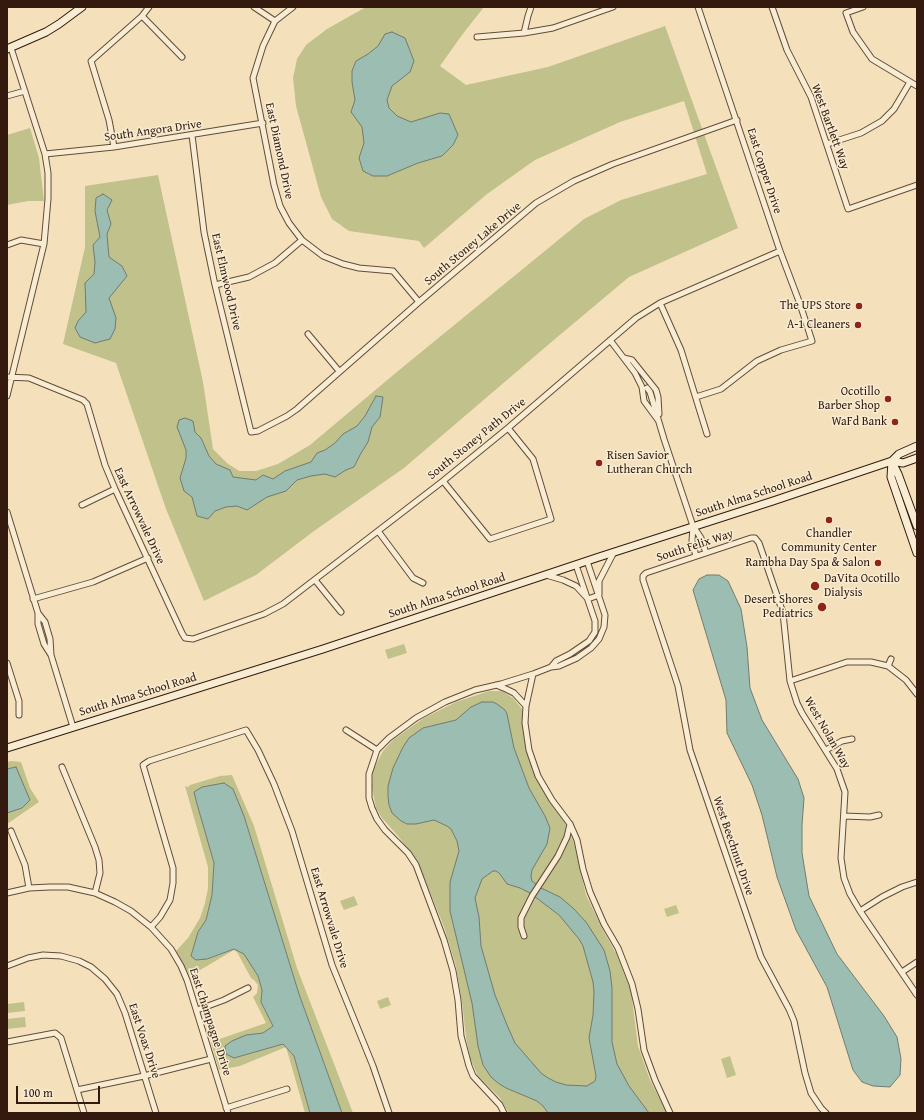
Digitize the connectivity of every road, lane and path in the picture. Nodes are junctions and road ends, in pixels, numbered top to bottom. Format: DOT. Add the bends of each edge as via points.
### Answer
graph roads {
  1 [pos="82,7"];
  2 [pos="149,7"];
  3 [pos="254,7"];
  4 [pos="293,7"];
  5 [pos="531,7"];
  6 [pos="613,7"];
  7 [pos="698,7"];
  8 [pos="772,7"];
  9 [pos="863,7"];
  10 [pos="142,16"];
  11 [pos="275,20"];
  12 [pos="524,33"];
  13 [pos="477,37"];
  14 [pos="9,49"];
  15 [pos="182,57"];
  16 [pos="910,82"];
  17 [pos="917,86"];
  18 [pos="25,91"];
  19 [pos="7,96"];
  20 [pos="737,120"];
  21 [pos="263,123"];
  22 [pos="192,135"];
  23 [pos="827,144"];
  24 [pos="114,147"];
  25 [pos="45,154"];
  26 [pos="917,186"];
  27 [pos="302,240"];
  28 [pos="44,244"];
  29 [pos="7,245"];
  30 [pos="780,251"];
  31 [pos="215,286"];
  32 [pos="419,302"];
  33 [pos="660,303"];
  34 [pos="308,334"];
  35 [pos="610,340"];
  36 [pos="624,358"];
  37 [pos="339,371"];
  38 [pos="9,377"];
  39 [pos="647,387"];
  40 [pos="7,396"];
  41 [pos="696,397"];
  42 [pos="659,421"];
  43 [pos="508,428"];
  44 [pos="251,432"];
  45 [pos="707,434"];
  46 [pos="917,446"];
  47 [pos="917,458"];
  48 [pos="892,462"];
  49 [pos="443,481"];
  50 [pos="115,489"];
  51 [pos="82,505"];
  52 [pos="7,512"];
  53 [pos="693,526"];
  54 [pos="917,526"];
  55 [pos="378,532"];
  56 [pos="13,536"];
  57 [pos="7,538"];
  58 [pos="755,538"];
  59 [pos="614,552"];
  60 [pos="706,553"];
  61 [pos="917,553"];
  62 [pos="696,556"];
  63 [pos="148,558"];
  64 [pos="587,561"];
  65 [pos="576,565"];
  66 [pos="545,575"];
  67 [pos="643,576"];
  68 [pos="315,580"];
  69 [pos="423,583"];
  70 [pos="599,595"];
  71 [pos="33,599"];
  72 [pos="588,599"];
  73 [pos="341,612"];
  74 [pos="38,613"];
  75 [pos="595,623"];
  76 [pos="604,623"];
  77 [pos="48,633"];
  78 [pos="41,635"];
  79 [pos="185,638"];
  80 [pos="51,655"];
  81 [pos="892,658"];
  82 [pos="7,663"];
  83 [pos="888,666"];
  84 [pos="551,667"];
  85 [pos="8,671"];
  86 [pos="533,674"];
  87 [pos="790,681"];
  88 [pos="496,686"];
  89 [pos="917,694"];
  90 [pos="526,706"];
  91 [pos="19,715"];
  92 [pos="73,727"];
  93 [pos="346,730"];
  94 [pos="852,740"];
  95 [pos="7,748"];
  96 [pos="377,750"];
  97 [pos="826,750"];
  98 [pos="62,767"];
  99 [pos="879,815"];
  100 [pos="844,816"];
  101 [pos="570,824"];
  102 [pos="11,831"];
  103 [pos="917,882"];
  104 [pos="28,888"];
  105 [pos="7,893"];
  106 [pos="95,893"];
  107 [pos="860,911"];
  108 [pos="152,927"];
  109 [pos="524,936"];
  110 [pos="917,962"];
  111 [pos="7,966"];
  112 [pos="902,972"];
  113 [pos="248,988"];
  114 [pos="917,995"];
  115 [pos="196,1010"];
  116 [pos="7,1042"];
  117 [pos="211,1059"];
  118 [pos="144,1076"];
  119 [pos="287,1089"];
  120 [pos="77,1090"];
  121 [pos="227,1110"];
  122 [pos="84,1113"];
  123 [pos="156,1113"];
  124 [pos="389,1113"];
  125 [pos="504,1113"];
  126 [pos="670,1113"];
  127 [pos="826,1113"];
  1 -- 14 [label="main road" via="46,32"];
  2 -- 10 [label="street"];
  3 -- 11 [label="street"];
  4 -- 11 [label="street, East Diamond Drive"];
  5 -- 12 [label="street"];
  6 -- 12 [label="street" via="553,28"];
  7 -- 20 [label="street, East Copper Drive"];
  8 -- 23 [label="street, West Bartlett Way" via="787,50 811,97"];
  9 -- 16 [label="street" via="846,13 853,32 872,59"];
  10 -- 15 [label="street"];
  10 -- 24 [label="street" via="91,61 109,120"];
  11 -- 21 [label="street, East Diamond Drive" via="253,78"];
  12 -- 13 [label="street"];
  14 -- 18 [label="street"];
  16 -- 17 [label="street"];
  16 -- 23 [label="street" via="894,108 882,121 861,132"];
  18 -- 19 [label="street"];
  18 -- 25 [label="street"];
  20 -- 30 [label="street, East Copper Drive"];
  20 -- 32 [label="street, South Stoney Lake Drive" via="613,164 574,181 536,203"];
  21 -- 22 [label="street, South Angora Drive"];
  21 -- 27 [label="street, East Diamond Drive" via="280,206"];
  22 -- 24 [label="street, South Angora Drive"];
  22 -- 31 [label="street, East Elmwood Drive" via="204,232"];
  23 -- 26 [label="street, West Bartlett Way" via="848,209"];
  24 -- 25 [label="street, South Angora Drive"];
  25 -- 28 [label="street" via="48,199"];
  27 -- 31 [label="street" via="276,263 249,277"];
  27 -- 32 [label="street, East Diamond Drive" via="324,256 343,264 393,271"];
  28 -- 29 [label="street" via="21,240"];
  28 -- 38 [label="street"];
  30 -- 33 [label="street, South Stoney Path Drive"];
  30 -- 41 [label="street, East Copper Drive" via="812,341 780,350 757,361 721,389"];
  31 -- 44 [label="street, East Elmwood Drive"];
  32 -- 37 [label="street, South Stoney Lake Drive"];
  33 -- 35 [label="street, South Stoney Path Drive" via="636,318"];
  33 -- 41 [label="street" via="681,350"];
  34 -- 37 [label="street"];
  35 -- 36 [label="street"];
  35 -- 43 [label="street, South Stoney Path Drive"];
  36 -- 39 [label="street"];
  36 -- 39 [label="street" via="632,360 646,378"];
  37 -- 44 [label="street, South Stoney Lake Drive" via="287,416"];
  38 -- 40 [label="street"];
  38 -- 50 [label="street, East Arrowvale Drive" via="29,378 83,400 87,404 100,452"];
  39 -- 42 [label="street"];
  39 -- 42 [label="street" via="644,401"];
  41 -- 45 [label="street"];
  42 -- 53 [label="street"];
  43 -- 49 [label="street, South Stoney Path Drive"];
  43 -- 49 [label="street" via="533,460 551,519 490,540"];
  46 -- 48 [label="main road, South Alma School Road" via="899,454"];
  47 -- 48 [label="main road, South Alma School Road" via="903,463"];
  48 -- 53 [label="main road, South Alma School Road"];
  48 -- 54 [label="main road"];
  48 -- 61 [label="main road" via="891,478"];
  49 -- 55 [label="street, South Stoney Path Drive"];
  50 -- 51 [label="street"];
  50 -- 63 [label="street, East Arrowvale Drive"];
  52 -- 56 [label="street"];
  53 -- 59 [label="main road, South Alma School Road"];
  53 -- 60 [label="street" via="701,538"];
  53 -- 62 [label="street" via="692,541"];
  55 -- 68 [label="street, South Stoney Path Drive"];
  55 -- 69 [label="street" via="413,578"];
  56 -- 57 [label="street"];
  56 -- 71 [label="street"];
  58 -- 60 [label="street, South Felix Way"];
  58 -- 87 [label="street, West Nolan Way" via="783,613"];
  59 -- 64 [label="main road, South Alma School Road"];
  59 -- 70 [label="street" via="600,580"];
  60 -- 62 [label="street, South Felix Way"];
  62 -- 67 [label="street, South Felix Way"];
  63 -- 71 [label="street" via="93,582"];
  63 -- 79 [label="street, East Arrowvale Drive"];
  64 -- 65 [label="main road, South Alma School Road"];
  64 -- 70 [label="street"];
  65 -- 66 [label="main road, South Alma School Road"];
  65 -- 72 [label="street"];
  66 -- 72 [label="street" via="576,586"];
  66 -- 92 [label="main road, South Alma School Road" via="323,649"];
  67 -- 127 [label="street, West Beechnut Drive" via="678,686 690,750 761,957 794,1021 811,1093"];
  68 -- 73 [label="street"];
  68 -- 79 [label="street, South Stoney Path Drive" via="283,604 264,614 193,639"];
  70 -- 72 [label="street"];
  70 -- 76 [label="street" via="605,615"];
  71 -- 74 [label="street"];
  72 -- 75 [label="street"];
  74 -- 77 [label="street" via="46,622"];
  74 -- 78 [label="street"];
  75 -- 76 [label="street"];
  75 -- 84 [label="street" via="595,632 589,641 556,661"];
  76 -- 84 [label="street" via="599,640 591,648 571,661"];
  77 -- 78 [label="street"];
  77 -- 80 [label="street"];
  78 -- 80 [label="street"];
  80 -- 92 [label="street"];
  81 -- 83 [label="street"];
  82 -- 85 [label="street"];
  83 -- 87 [label="street" via="871,662 848,662"];
  83 -- 89 [label="street" via="906,680"];
  84 -- 86 [label="street"];
  85 -- 91 [label="street" via="19,701"];
  86 -- 88 [label="street"];
  86 -- 90 [label="street"];
  87 -- 97 [label="street, West Nolan Way" via="802,713"];
  88 -- 90 [label="street" via="514,694"];
  88 -- 96 [label="street" via="469,693 416,718"];
  90 -- 101 [label="street" via="525,722 529,750 538,776"];
  92 -- 95 [label="main road, South Alma School Road"];
  93 -- 96 [label="street"];
  94 -- 97 [label="street" via="842,741"];
  96 -- 125 [label="street" via="369,774 369,798 372,808 385,830 416,865 453,971 461,1036 469,1066 473,1076 500,1105"];
  97 -- 100 [label="street, West Nolan Way" via="841,776"];
  98 -- 106 [label="street" via="96,847 100,872"];
  99 -- 100 [label="street"];
  100 -- 107 [label="street, West Nolan Way" via="841,858 844,878"];
  101 -- 109 [label="street" via="558,856 521,918 520,927"];
  101 -- 126 [label="street" via="577,840 590,892 618,948 632,984 644,1050 654,1080"];
  102 -- 104 [label="street" via="25,865"];
  103 -- 107 [label="street" via="888,894"];
  104 -- 105 [label="street, East Champagne Drive"];
  104 -- 106 [label="street, East Champagne Drive" via="68,887"];
  106 -- 108 [label="street, East Champagne Drive" via="131,911"];
  107 -- 112 [label="street, West Nolan Way"];
  108 -- 115 [label="street, East Champagne Drive" via="181,966"];
  108 -- 124 [label="street, East Arrowvale Drive" via="170,900 173,868 143,765 246,730 274,784 292,831 332,965"];
  110 -- 112 [label="street"];
  111 -- 118 [label="street, East Voax Drive" via="44,955 61,956 78,961 105,979 117,994 125,1012"];
  112 -- 114 [label="street, West Nolan Way"];
  113 -- 115 [label="street"];
  115 -- 117 [label="street, East Champagne Drive"];
  116 -- 120 [label="street" via="55,1033 61,1038"];
  117 -- 118 [label="street"];
  117 -- 121 [label="street, East Champagne Drive"];
  118 -- 120 [label="street"];
  118 -- 123 [label="street, East Voax Drive"];
  119 -- 121 [label="street"];
  120 -- 122 [label="street"];
}
